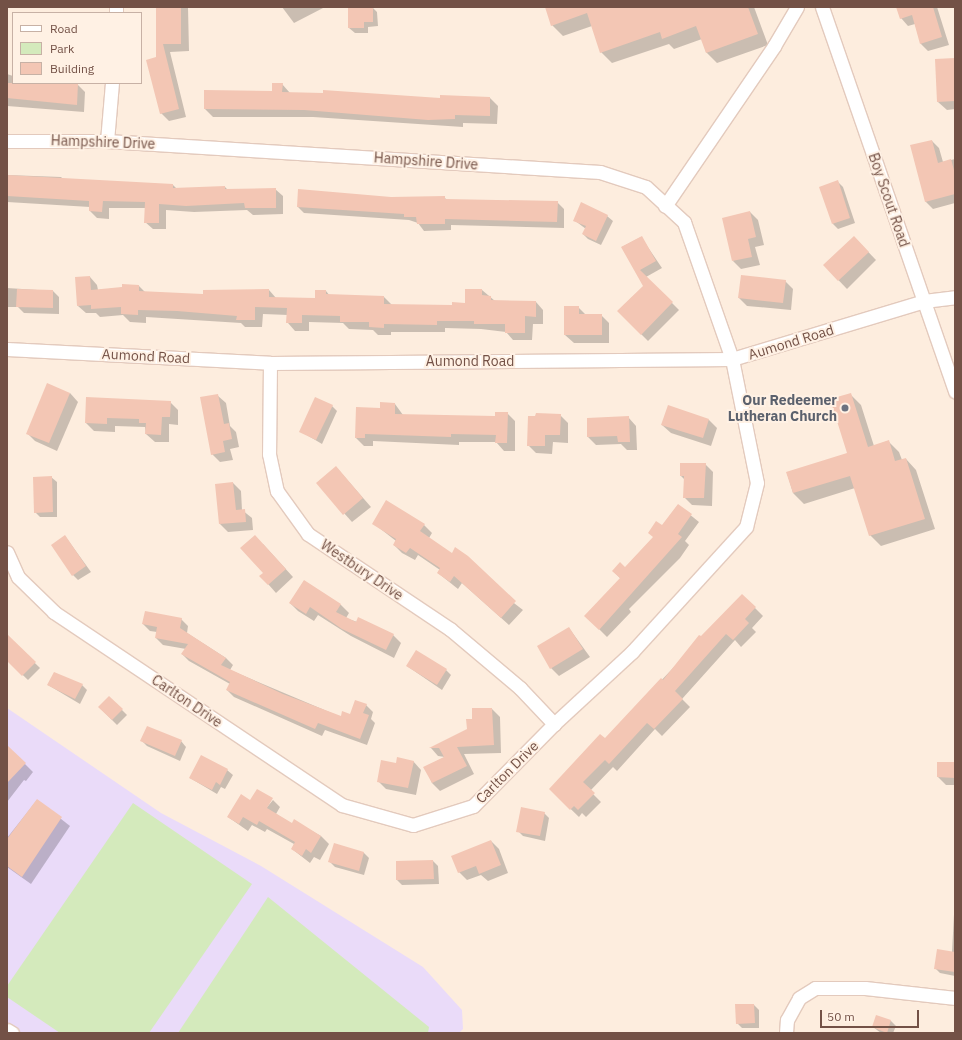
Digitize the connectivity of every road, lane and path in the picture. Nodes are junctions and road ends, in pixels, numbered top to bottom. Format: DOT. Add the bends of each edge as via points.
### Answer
graph roads {
  1 [pos="797,7"];
  2 [pos="822,7"];
  3 [pos="112,84"];
  4 [pos="7,141"];
  5 [pos="107,141"];
  6 [pos="665,206"];
  7 [pos="955,297"];
  8 [pos="924,301"];
  9 [pos="7,349"];
  10 [pos="732,360"];
  11 [pos="270,363"];
  12 [pos="955,392"];
  13 [pos="7,552"];
  14 [pos="554,724"];
  15 [pos="955,998"];
  16 [pos="7,1030"];
  17 [pos="12,1033"];
  18 [pos="786,1033"];
  1 -- 6 [label="street" via="774,46"];
  2 -- 8 [label="street, Boy Scout Road"];
  3 -- 5 [label="street"];
  4 -- 5 [label="street, Hampshire Drive"];
  5 -- 6 [label="street, Hampshire Drive" via="600,172 646,187"];
  6 -- 10 [label="street, Hampshire Drive" via="684,222"];
  7 -- 8 [label="street, Aumond Road"];
  8 -- 10 [label="street, Aumond Road"];
  8 -- 12 [label="street, Boy Scout Road"];
  9 -- 11 [label="street, Aumond Road"];
  10 -- 11 [label="street, Aumond Road"];
  10 -- 14 [label="street, Carlton Drive" via="758,483 746,527 632,652"];
  11 -- 14 [label="street, Westbury Drive" via="270,462 277,491 308,534 450,629 520,688"];
  13 -- 14 [label="street, Carlton Drive" via="18,578 54,612 342,805 375,816 413,825 473,806"];
  15 -- 18 [label="street" via="865,988 815,988 799,998 787,1020"];
  16 -- 17 [label="street"];
}
